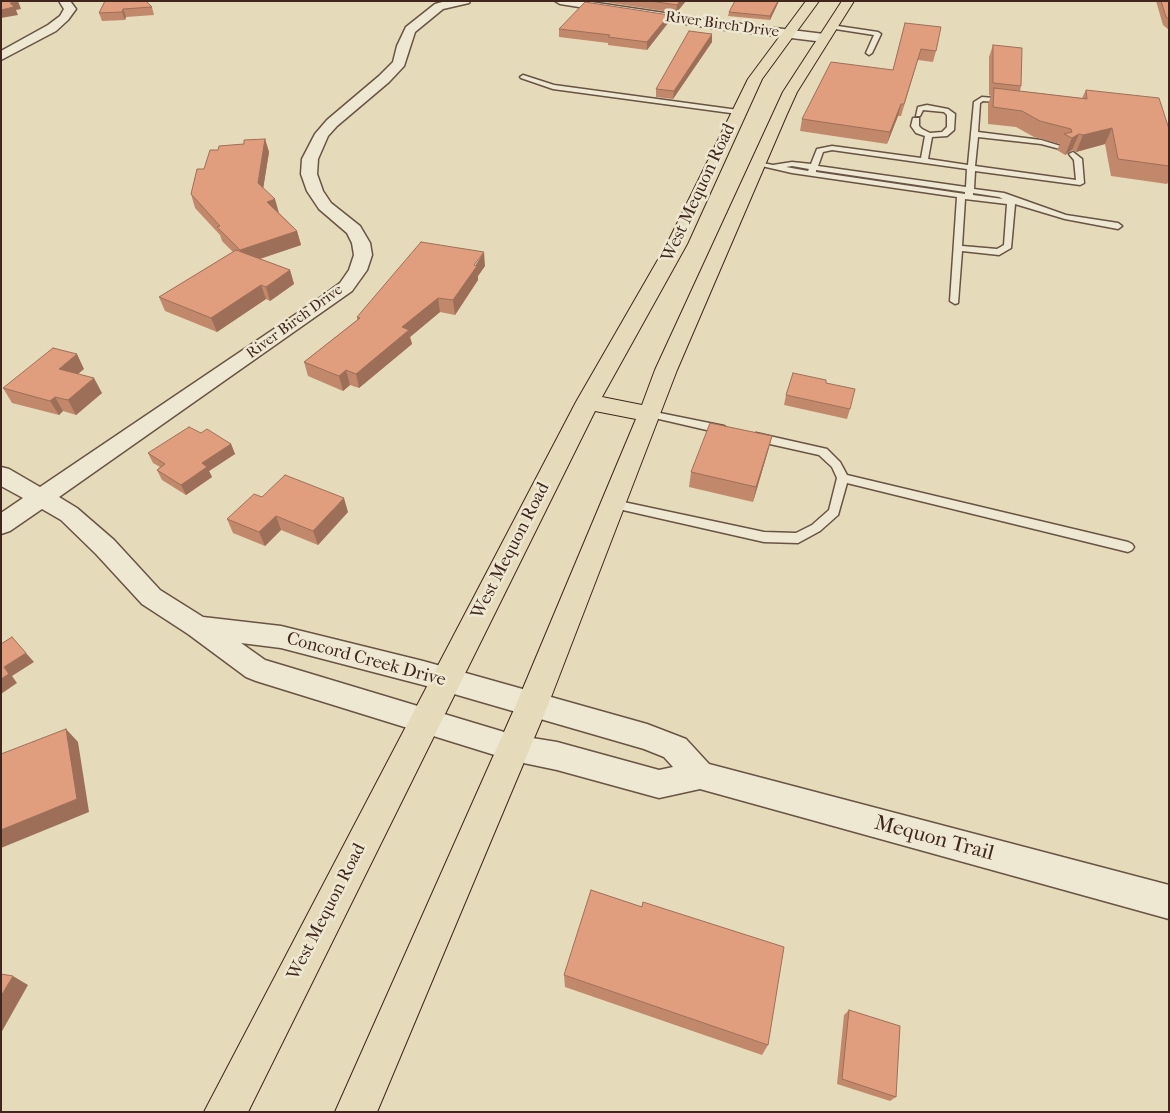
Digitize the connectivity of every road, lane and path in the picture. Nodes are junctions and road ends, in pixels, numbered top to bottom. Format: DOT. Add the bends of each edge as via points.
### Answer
graph roads {
  1 [pos="64,1"];
  2 [pos="465,1"];
  3 [pos="560,1"];
  4 [pos="813,1"];
  5 [pos="848,1"];
  6 [pos="442,4"];
  7 [pos="827,33"];
  8 [pos="790,34"];
  9 [pos="869,54"];
  10 [pos="1,56"];
  11 [pos="523,76"];
  12 [pos="1012,102"];
  13 [pos="738,112"];
  14 [pos="975,134"];
  15 [pos="929,135"];
  16 [pos="1060,146"];
  17 [pos="1073,154"];
  18 [pos="744,162"];
  19 [pos="924,162"];
  20 [pos="971,169"];
  21 [pos="813,170"];
  22 [pos="967,194"];
  23 [pos="1011,200"];
  24 [pos="1118,226"];
  25 [pos="958,248"];
  26 [pos="955,300"];
  27 [pos="588,402"];
  28 [pos="650,414"];
  29 [pos="1,475"];
  30 [pos="843,478"];
  31 [pos="40,497"];
  32 [pos="614,504"];
  33 [pos="1,525"];
  34 [pos="1128,547"];
  35 [pos="197,626"];
  36 [pos="445,680"];
  37 [pos="532,705"];
  38 [pos="424,722"];
  39 [pos="514,748"];
  40 [pos="700,776"];
  41 [pos="1169,902"];
  42 [pos="225,1112"];
  43 [pos="356,1112"];
  1 -- 10 [label="street" via="70,8 64,18"];
  2 -- 6 [label="street, River Birch Drive"];
  3 -- 8 [label="street, River Birch Drive"];
  4 -- 8 [label="main road, West Mequon Road"];
  5 -- 7 [label="main road, West Mequon Road"];
  6 -- 31 [label="street, River Birch Drive" via="410,30 398,63 322,134 310,159 309,174 315,191 325,206 354,230 361,243 363,255 358,270 346,287"];
  7 -- 8 [label="street, River Birch Drive"];
  7 -- 9 [label="lane" via="878,34"];
  7 -- 18 [label="main road, West Mequon Road"];
  8 -- 13 [label="main road, West Mequon Road" via="755,79"];
  11 -- 13 [label="lane" via="554,87"];
  12 -- 14 [label="lane" via="982,99 977,102"];
  13 -- 18 [label="main road, West Mequon Road"];
  14 -- 16 [label="lane"];
  14 -- 20 [label="lane"];
  15 -- 15 [label="lane" via="915,126 920,108 941,109 951,114 949,132"];
  15 -- 19 [label="lane"];
  17 -- 20 [label="lane" via="1078,160 1080,182"];
  18 -- 21 [label="lane"];
  18 -- 27 [label="main road, West Mequon Road" via="677,244"];
  18 -- 28 [label="main road, West Mequon Road"];
  19 -- 20 [label="lane"];
  19 -- 21 [label="lane" via="832,148 820,151"];
  20 -- 22 [label="lane"];
  21 -- 22 [label="lane"];
  22 -- 23 [label="lane" via="1005,202"];
  22 -- 25 [label="lane"];
  23 -- 24 [label="lane" via="1065,217"];
  23 -- 25 [label="lane" via="1008,246 999,252"];
  25 -- 26 [label="lane"];
  27 -- 28 [label="main road"];
  27 -- 36 [label="main road, West Mequon Road"];
  28 -- 30 [label="lane" via="823,452"];
  28 -- 32 [label="main road, West Mequon Road"];
  29 -- 31 [label="street, Concord Creek Drive"];
  30 -- 32 [label="lane" via="834,512 798,538 764,537"];
  30 -- 34 [label="lane"];
  31 -- 33 [label="street, River Birch Drive"];
  31 -- 35 [label="street, Concord Creek Drive" via="70,514 151,597"];
  32 -- 37 [label="main road, West Mequon Road"];
  35 -- 36 [label="street, Concord Creek Drive" via="281,637"];
  35 -- 38 [label="street, Concord Creek Drive" via="256,669"];
  36 -- 37 [label="street, Concord Creek Drive"];
  36 -- 38 [label="main road, West Mequon Road"];
  37 -- 39 [label="main road, West Mequon Road"];
  37 -- 40 [label="street" via="675,748"];
  38 -- 39 [label="street, Concord Creek Drive"];
  38 -- 42 [label="main road, West Mequon Road"];
  39 -- 40 [label="street, Mequon Trail" via="537,751 659,784"];
  39 -- 43 [label="main road, West Mequon Road"];
  40 -- 41 [label="street, Mequon Trail"];
}
